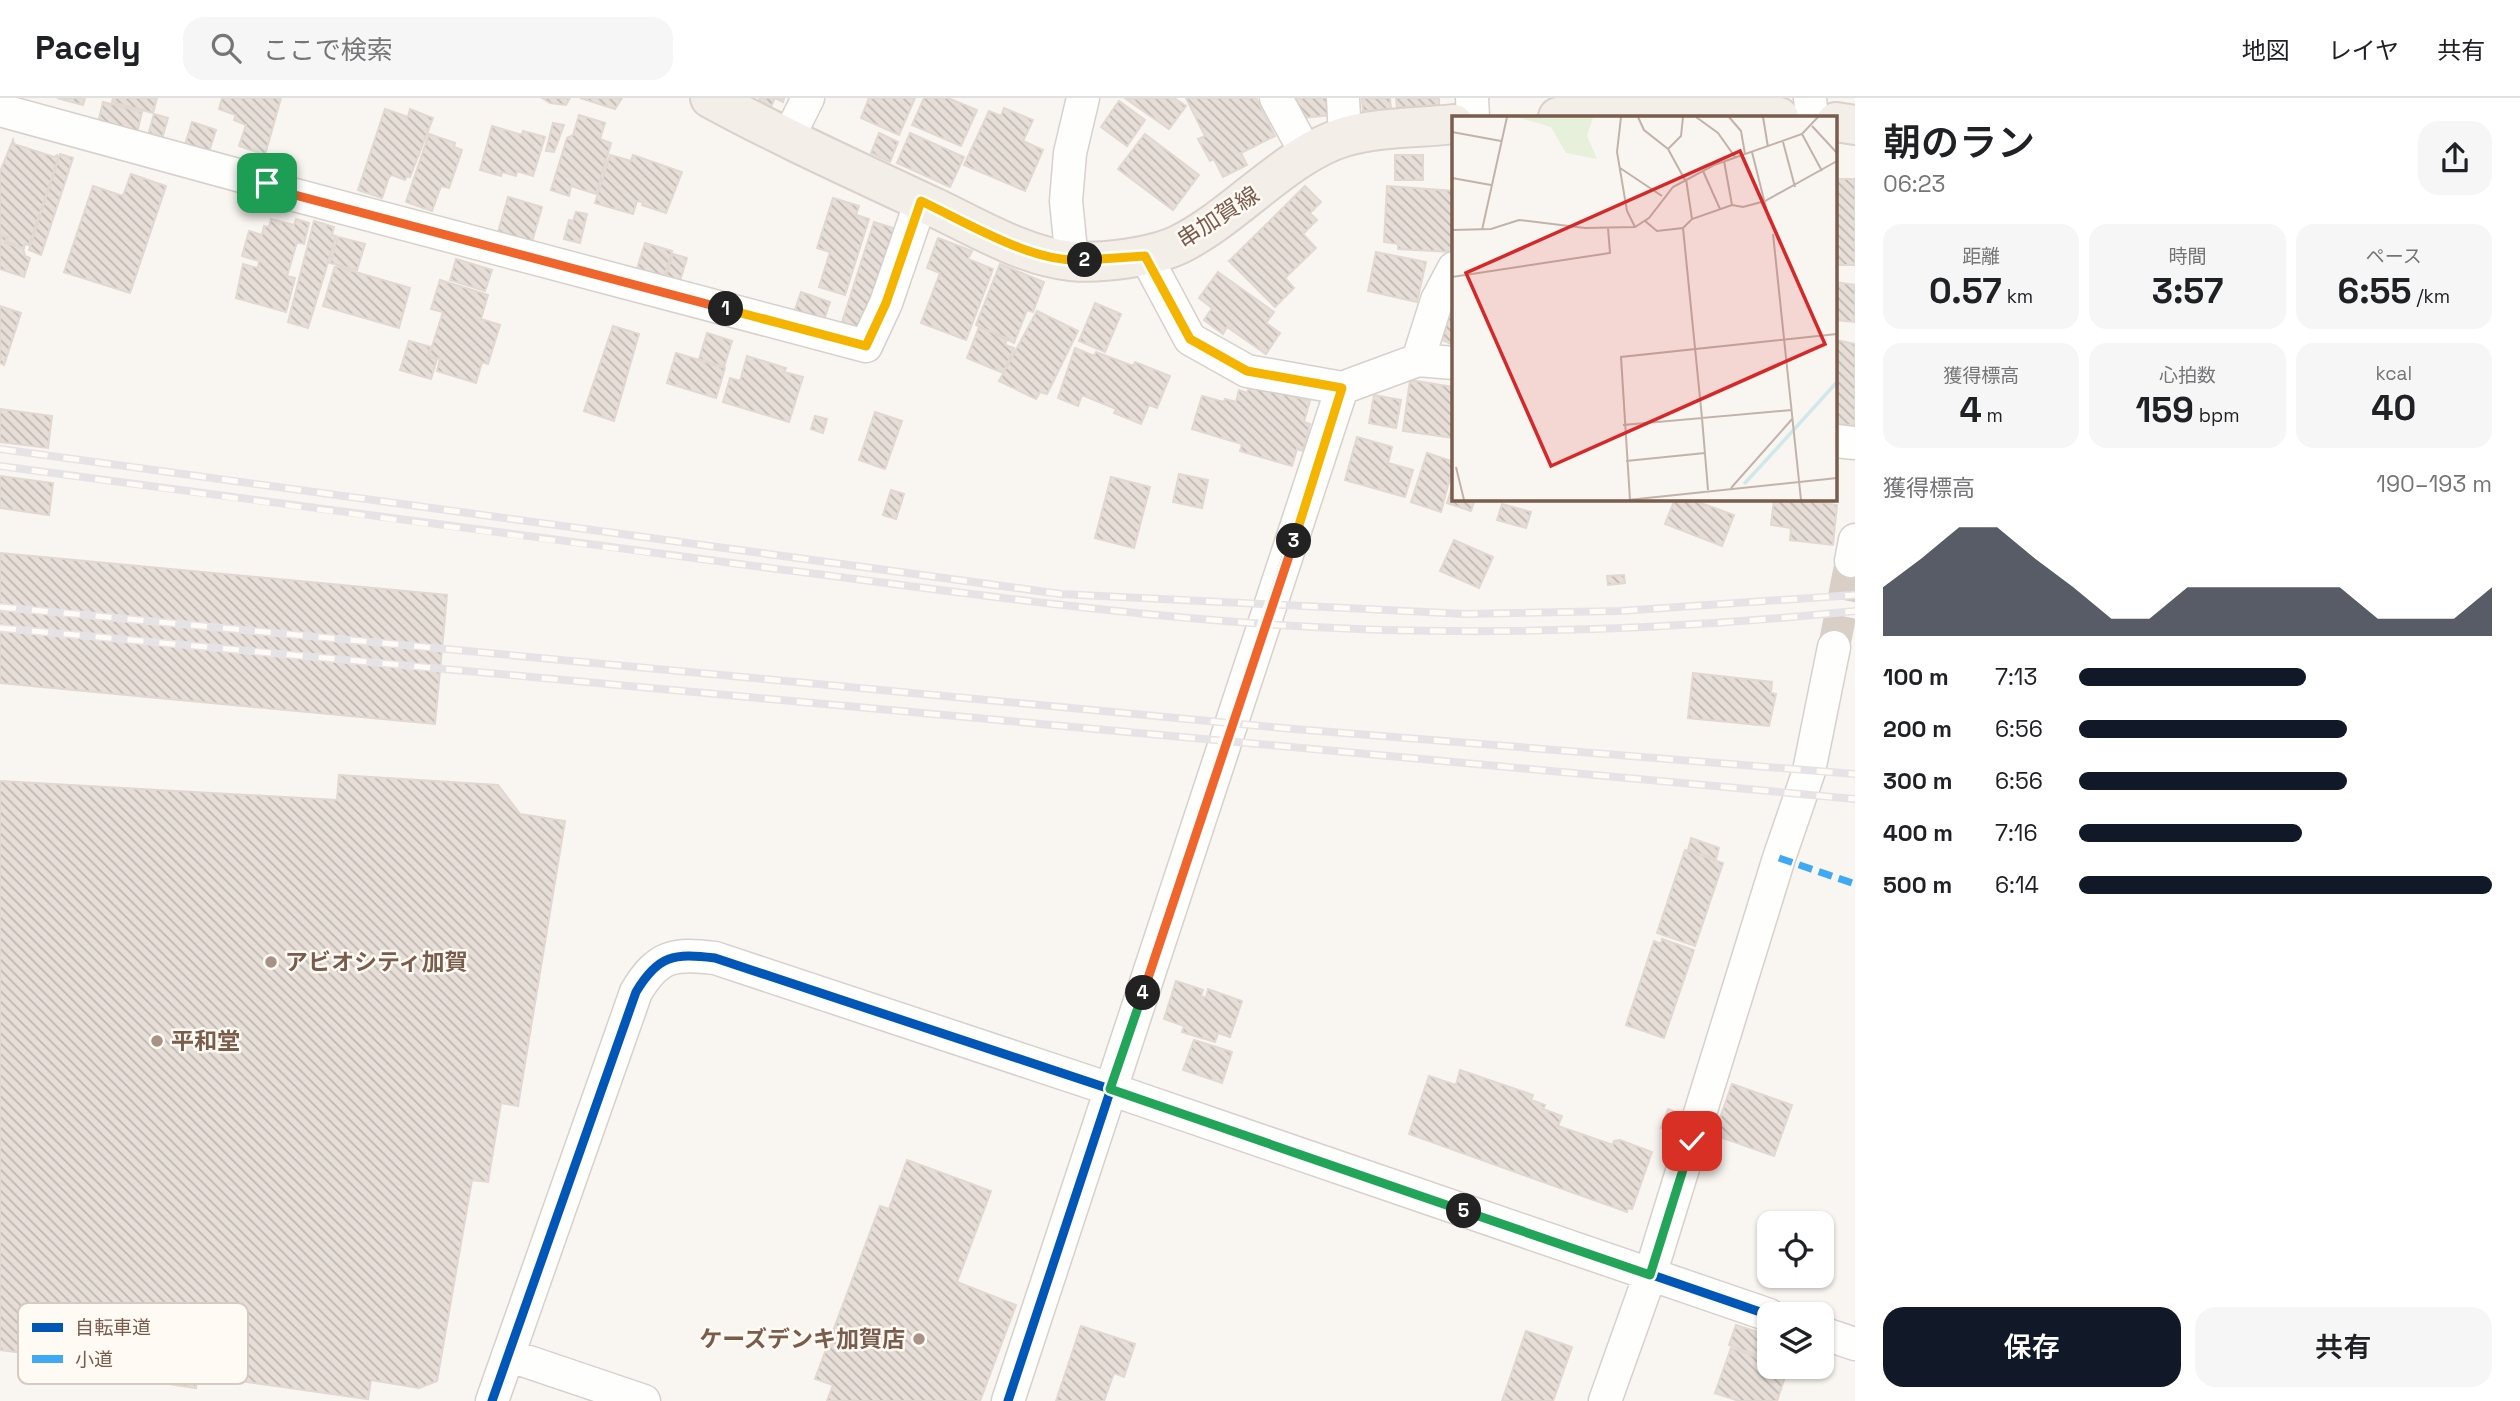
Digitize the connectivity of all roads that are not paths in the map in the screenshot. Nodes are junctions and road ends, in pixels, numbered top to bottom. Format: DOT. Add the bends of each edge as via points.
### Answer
graph roads {
  1 [pos="710,98"];
  2 [pos="808,98"];
  3 [pos="1083,98"];
  4 [pos="1276,98"];
  5 [pos="1343,98"];
  6 [pos="1472,98"];
  7 [pos="1810,98"];
  8 [pos="0,110"];
  9 [pos="1473,116"];
  10 [pos="1600,116"];
  11 [pos="1754,116"];
  12 [pos="1812,116"];
  13 [pos="1452,124"];
  14 [pos="1345,137"];
  15 [pos="788,140"];
  16 [pos="1307,155"];
  17 [pos="921,201"];
  18 [pos="1145,256"];
  19 [pos="1072,261"];
  20 [pos="1452,272"];
  21 [pos="1418,360"];
  22 [pos="1452,362"];
  23 [pos="1342,388"];
  24 [pos="1834,647"];
  25 [pos="1110,1089"];
  26 [pos="1650,1275"];
  27 [pos="1757,1311"];
  28 [pos="1834,1337"];
  29 [pos="1855,1344"];
  30 [pos="508,1355"];
  31 [pos="492,1401"];
  32 [pos="644,1401"];
  33 [pos="1008,1401"];
  34 [pos="1605,1401"];
  1 -- 15 [label="main road, 串加賀線"];
  2 -- 15 [label="street"];
  3 -- 19 [label="street" via="1070,153 1066,201"];
  4 -- 16 [label="street"];
  5 -- 14 [label="street"];
  6 -- 9 [label="street"];
  7 -- 12 [label="street"];
  8 -- 17 [label="street" via="267,183 291,194 866,346"];
  10 -- 11 [label="main road"];
  13 -- 14 [label="main road, 串加賀線"];
  14 -- 16 [label="main road, 串加賀線"];
  15 -- 17 [label="main road, 串加賀線"];
  16 -- 18 [label="main road, 串加賀線" via="1207,230"];
  17 -- 19 [label="main road, 串加賀線" via="1032,252"];
  18 -- 19 [label="main road, 串加賀線"];
  18 -- 23 [label="street" via="1190,339 1247,371"];
  20 -- 21 [label="street" via="1437,300"];
  21 -- 22 [label="street"];
  21 -- 23 [label="street"];
  23 -- 25 [label="street"];
  24 -- 26 [label="street" via="1810,771"];
  25 -- 26 [label="street"];
  25 -- 30 [label="street" via="715,958 687,955 666,959 649,970 636,992"];
  25 -- 33 [label="street"];
  26 -- 27 [label="street"];
  26 -- 34 [label="street"];
  28 -- 29 [label="street"];
  30 -- 31 [label="street"];
  30 -- 32 [label="street"];
}
